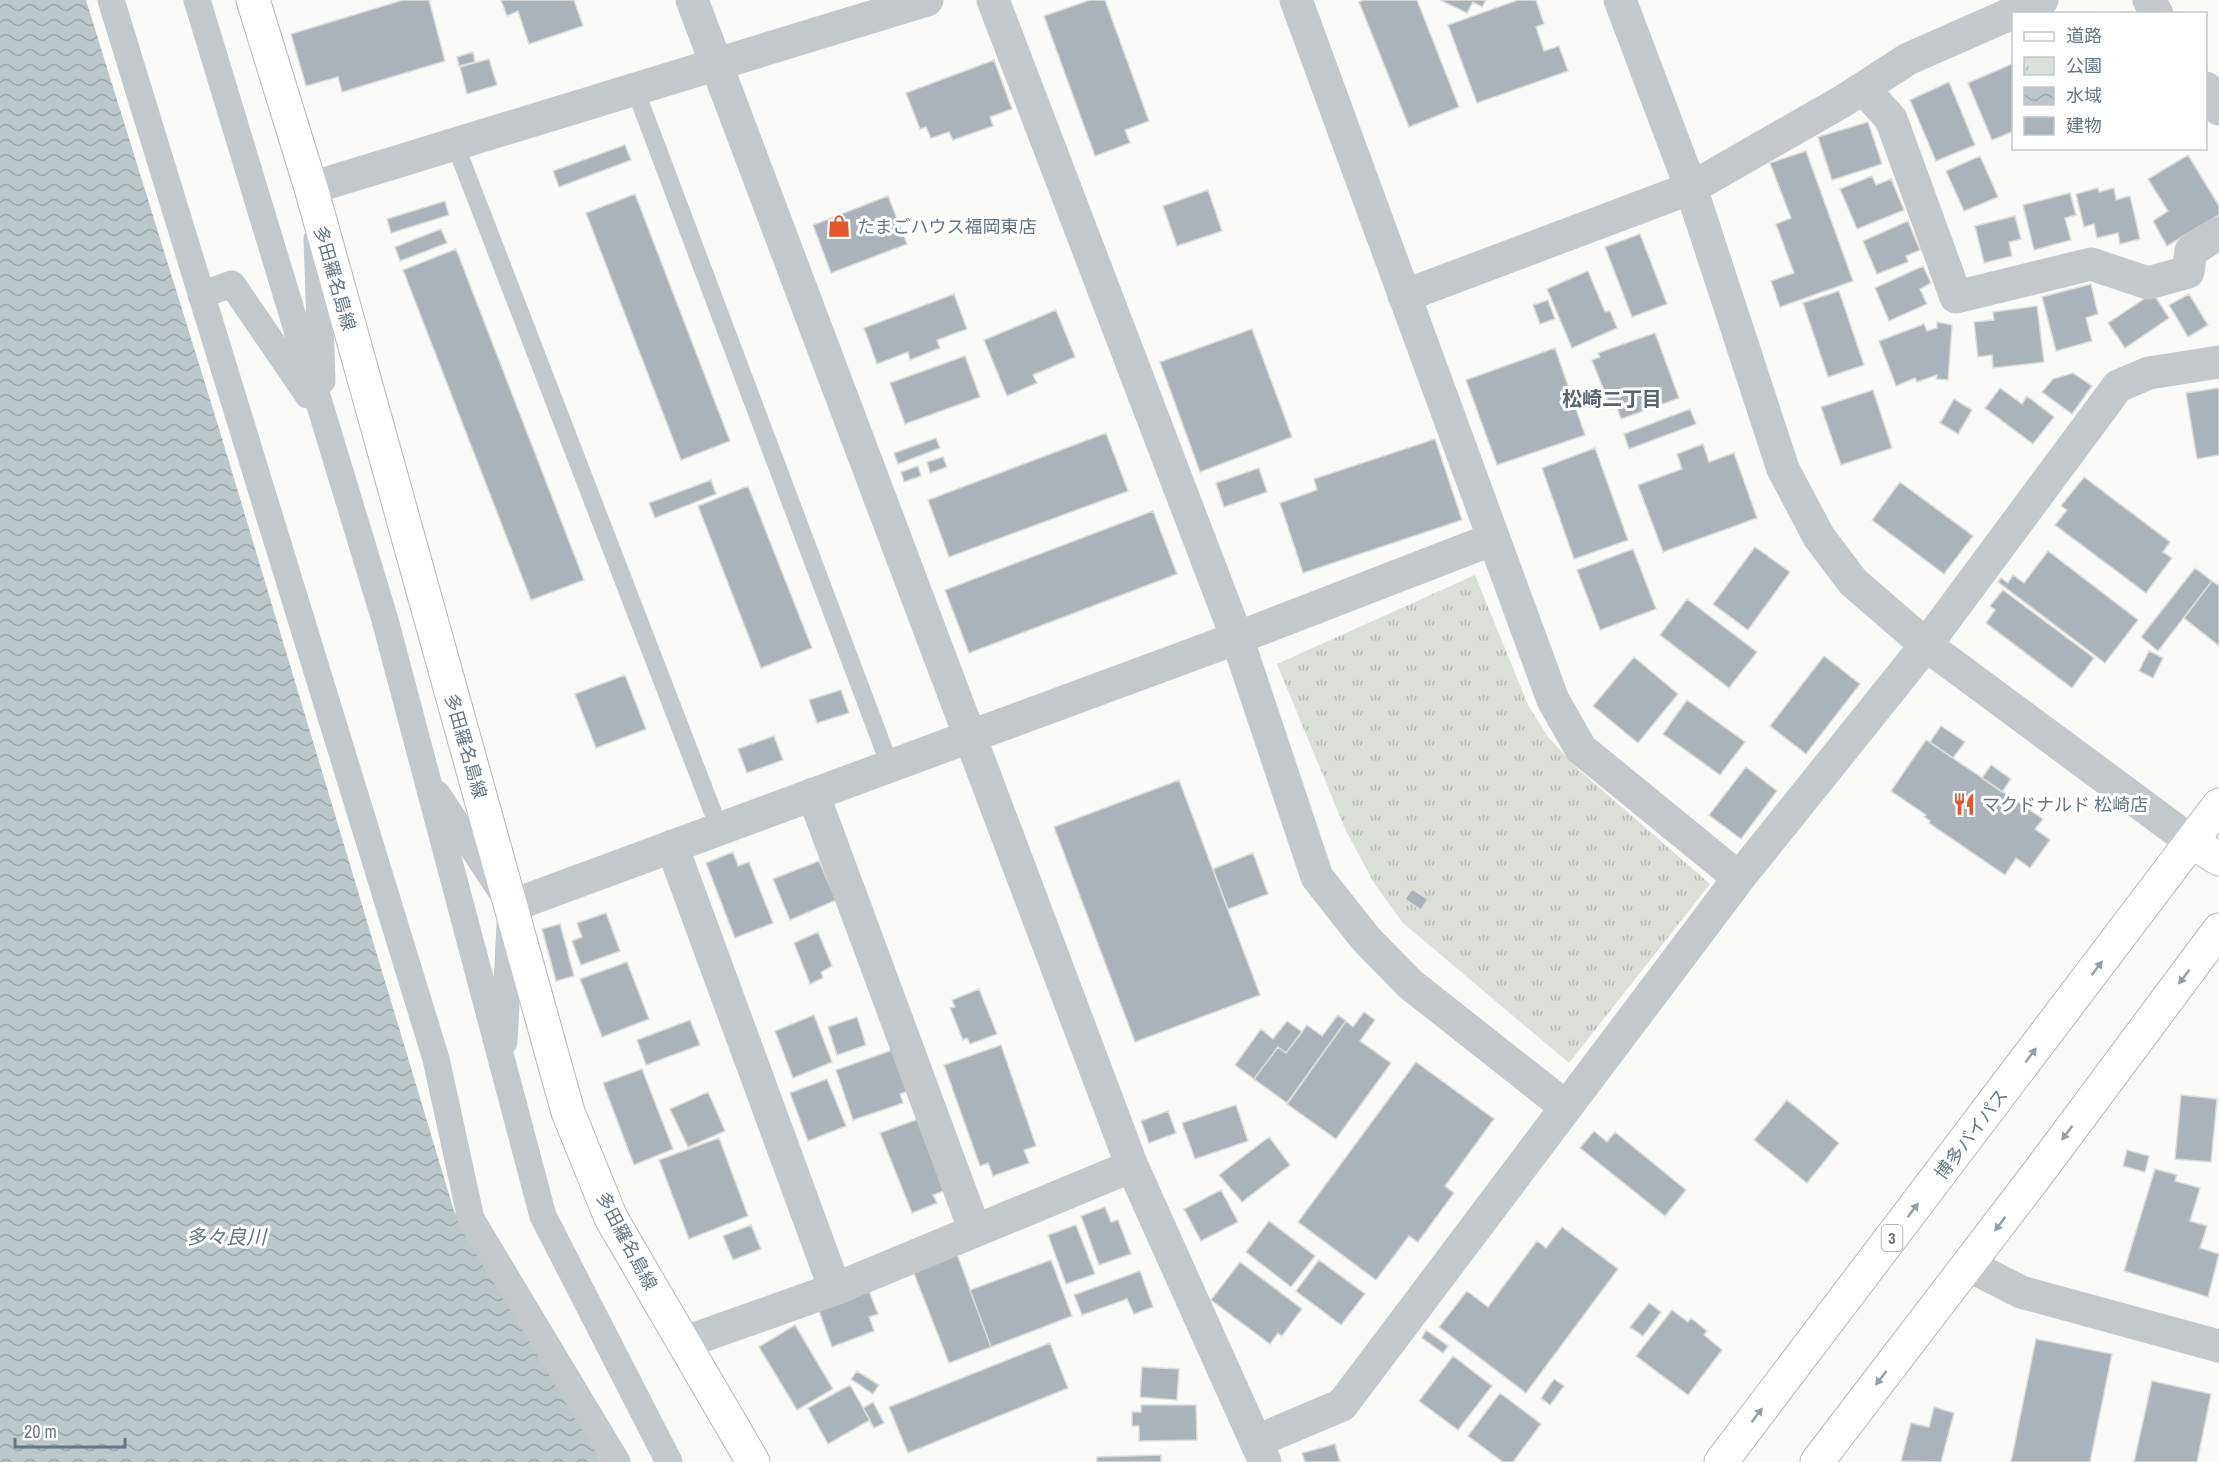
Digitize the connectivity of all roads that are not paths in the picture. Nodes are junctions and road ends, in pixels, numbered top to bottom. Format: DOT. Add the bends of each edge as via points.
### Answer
graph roads {
  1 [pos="111,0"];
  2 [pos="197,0"];
  3 [pos="253,0"];
  4 [pos="692,0"];
  5 [pos="927,0"];
  6 [pos="993,0"];
  7 [pos="1296,0"];
  8 [pos="1620,0"];
  9 [pos="2042,0"];
  10 [pos="2015,12"];
  11 [pos="2012,13"];
  12 [pos="717,64"];
  13 [pos="1863,88"];
  14 [pos="635,89"];
  15 [pos="2207,91"];
  16 [pos="2219,109"];
  17 [pos="455,144"];
  18 [pos="1691,188"];
  19 [pos="313,200"];
  20 [pos="2219,233"];
  21 [pos="201,295"];
  22 [pos="1404,296"];
  23 [pos="2219,362"];
  24 [pos="323,416"];
  25 [pos="1493,539"];
  26 [pos="1237,638"];
  27 [pos="1926,645"];
  28 [pos="969,736"];
  29 [pos="890,766"];
  30 [pos="425,775"];
  31 [pos="813,794"];
  32 [pos="2219,805"];
  33 [pos="719,828"];
  34 [pos="2192,842"];
  35 [pos="672,846"];
  36 [pos="2219,859"];
  37 [pos="1739,878"];
  38 [pos="511,906"];
  39 [pos="2219,930"];
  40 [pos="502,1066"];
  41 [pos="1566,1107"];
  42 [pos="1132,1166"];
  43 [pos="975,1231"];
  44 [pos="1968,1264"];
  45 [pos="835,1289"];
  46 [pos="683,1343"];
  47 [pos="2219,1346"];
  48 [pos="1261,1452"];
  49 [pos="618,1462"];
  50 [pos="669,1462"];
  51 [pos="753,1462"];
  52 [pos="1721,1462"];
  53 [pos="1816,1462"];
  1 -- 21 [label="street"];
  2 -- 24 [label="street"];
  3 -- 19 [label="main road, 多田羅名島線"];
  4 -- 12 [label="street"];
  5 -- 12 [label="street"];
  6 -- 26 [label="street"];
  7 -- 22 [label="street"];
  8 -- 18 [label="street"];
  9 -- 10 [label="street"];
  11 -- 13 [label="street" via="1908,59"];
  12 -- 14 [label="street"];
  12 -- 28 [label="street"];
  13 -- 18 [label="street"];
  13 -- 20 [label="street" via="1891,119 1956,297 2091,264 2148,283 2188,272 2191,251"];
  14 -- 17 [label="street"];
  14 -- 29 [label="lane"];
  15 -- 16 [label="street"];
  17 -- 19 [label="street"];
  17 -- 33 [label="lane"];
  18 -- 22 [label="street"];
  18 -- 27 [label="street" via="1783,469 1819,537 1853,582"];
  19 -- 24 [label="street"];
  19 -- 38 [label="main road, 多田羅名島線"];
  21 -- 24 [label="street" via="232,284"];
  21 -- 49 [label="street" via="436,1059 471,1219"];
  22 -- 25 [label="street"];
  23 -- 27 [label="street" via="2149,373 2118,386"];
  24 -- 30 [label="street" via="385,620"];
  25 -- 26 [label="street"];
  25 -- 37 [label="street" via="1552,700 1581,749"];
  26 -- 28 [label="street"];
  26 -- 41 [label="street" via="1317,877 1366,939 1410,984"];
  27 -- 34 [label="street"];
  27 -- 37 [label="street"];
  28 -- 29 [label="street"];
  28 -- 42 [label="street"];
  29 -- 31 [label="street"];
  30 -- 38 [label="street"];
  30 -- 40 [label="street"];
  31 -- 33 [label="street"];
  31 -- 43 [label="street"];
  32 -- 34 [label="main road, 博多バイパス / 3"];
  33 -- 35 [label="street"];
  34 -- 36 [label="main road"];
  52 -- 34 [label="main road, 博多バイパス / 3, one-way"];
  35 -- 38 [label="street"];
  35 -- 45 [label="street"];
  37 -- 41 [label="street"];
  38 -- 40 [label="street"];
  38 -- 46 [label="main road, 多田羅名島線" via="568,1112 611,1218"];
  39 -- 44 [label="main road, one-way"];
  40 -- 50 [label="street" via="543,1216"];
  41 -- 48 [label="street" via="1342,1405"];
  42 -- 43 [label="street"];
  42 -- 48 [label="street"];
  43 -- 45 [label="street"];
  44 -- 47 [label="street" via="2022,1292"];
  44 -- 53 [label="main road, one-way"];
  45 -- 46 [label="street"];
  46 -- 51 [label="main road, 多田羅名島線"];
}
